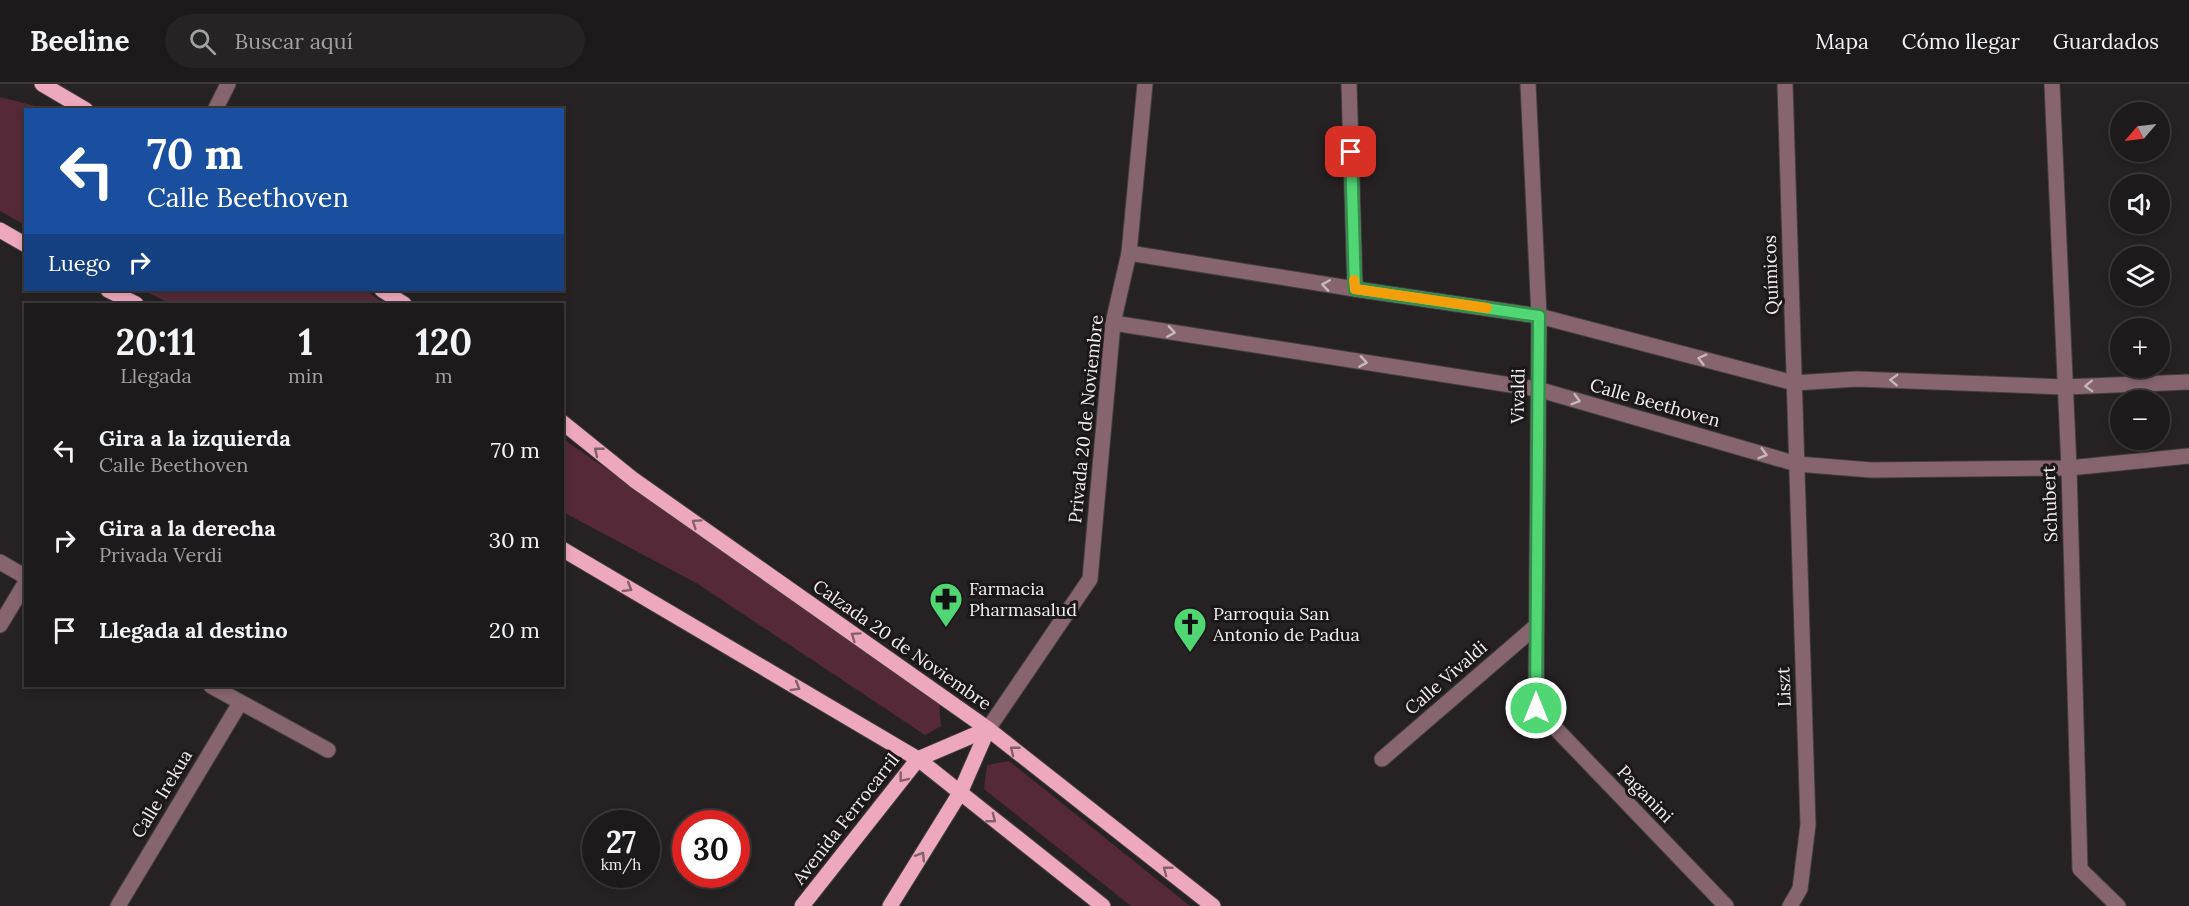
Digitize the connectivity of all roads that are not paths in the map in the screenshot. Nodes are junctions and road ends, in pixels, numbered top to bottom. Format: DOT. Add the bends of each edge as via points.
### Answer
graph roads {
  1 [pos="42,84"];
  2 [pos="228,84"];
  3 [pos="1145,84"];
  4 [pos="1349,84"];
  5 [pos="1528,84"];
  6 [pos="1785,84"];
  7 [pos="2052,84"];
  8 [pos="83,108"];
  9 [pos="216,108"];
  10 [pos="0,230"];
  11 [pos="24,244"];
  12 [pos="1129,253"];
  13 [pos="1355,289"];
  14 [pos="110,291"];
  15 [pos="384,291"];
  16 [pos="134,303"];
  17 [pos="402,303"];
  18 [pos="1539,316"];
  19 [pos="1113,323"];
  20 [pos="2189,382"];
  21 [pos="1794,383"];
  22 [pos="2064,387"];
  23 [pos="1537,389"];
  24 [pos="564,424"];
  25 [pos="2189,456"];
  26 [pos="1797,464"];
  27 [pos="2069,468"];
  28 [pos="564,550"];
  29 [pos="0,562"];
  30 [pos="24,576"];
  31 [pos="24,585"];
  32 [pos="0,625"];
  33 [pos="1535,627"];
  34 [pos="213,687"];
  35 [pos="240,703"];
  36 [pos="1536,708"];
  37 [pos="988,729"];
  38 [pos="328,750"];
  39 [pos="918,759"];
  40 [pos="1382,759"];
  41 [pos="960,793"];
  42 [pos="118,906"];
  43 [pos="802,906"];
  44 [pos="890,906"];
  45 [pos="1103,906"];
  46 [pos="1213,906"];
  47 [pos="1726,906"];
  48 [pos="1790,906"];
  49 [pos="2118,906"];
  1 -- 8 [label="main road"];
  2 -- 9 [label="street"];
  3 -- 12 [label="street, Privada 20 de Noviembre"];
  4 -- 13 [label="street"];
  5 -- 18 [label="street, Vivaldi"];
  6 -- 21 [label="street, Químicos"];
  7 -- 22 [label="street, Schubert"];
  10 -- 11 [label="main road"];
  13 -- 12 [label="street, one-way"];
  12 -- 19 [label="street, Privada 20 de Noviembre"];
  13 -- 18 [label="street"];
  14 -- 16 [label="main road"];
  15 -- 17 [label="main road"];
  21 -- 18 [label="street, one-way"];
  18 -- 23 [label="street, Vivaldi"];
  19 -- 23 [label="street, Calle Beethoven, one-way"];
  19 -- 37 [label="street, Privada 20 de Noviembre" via="1090,579"];
  20 -- 22 [label="street, one-way"];
  22 -- 21 [label="street, one-way" via="1857,379"];
  21 -- 26 [label="street, Químicos"];
  22 -- 27 [label="street, Schubert"];
  23 -- 26 [label="street, Calle Beethoven, one-way"];
  23 -- 33 [label="street, Vivaldi"];
  37 -- 24 [label="main road, Calzada 20 de Noviembre, one-way" via="634,480"];
  25 -- 27 [label="street, Calle Beethoven"];
  26 -- 27 [label="street, Calle Beethoven" via="1871,470"];
  26 -- 48 [label="street, Liszt" via="1808,825 1800,889"];
  27 -- 49 [label="street, Schubert" via="2080,869"];
  28 -- 39 [label="main road, one-way"];
  29 -- 30 [label="street"];
  31 -- 32 [label="street"];
  33 -- 36 [label="street, Vivaldi"];
  33 -- 40 [label="street, Calle Vivaldi"];
  34 -- 35 [label="street"];
  35 -- 38 [label="street"];
  35 -- 42 [label="street, Calle Irekua"];
  36 -- 47 [label="street, Paganini"];
  37 -- 39 [label="main road, Avenida Ferrocarril"];
  37 -- 41 [label="main road"];
  46 -- 37 [label="main road, Calzada 20 de Noviembre, one-way"];
  39 -- 41 [label="main road"];
  39 -- 43 [label="main road, Avenida Ferrocarril, one-way"];
  44 -- 41 [label="main road, one-way"];
  41 -- 45 [label="main road, one-way"];
}
